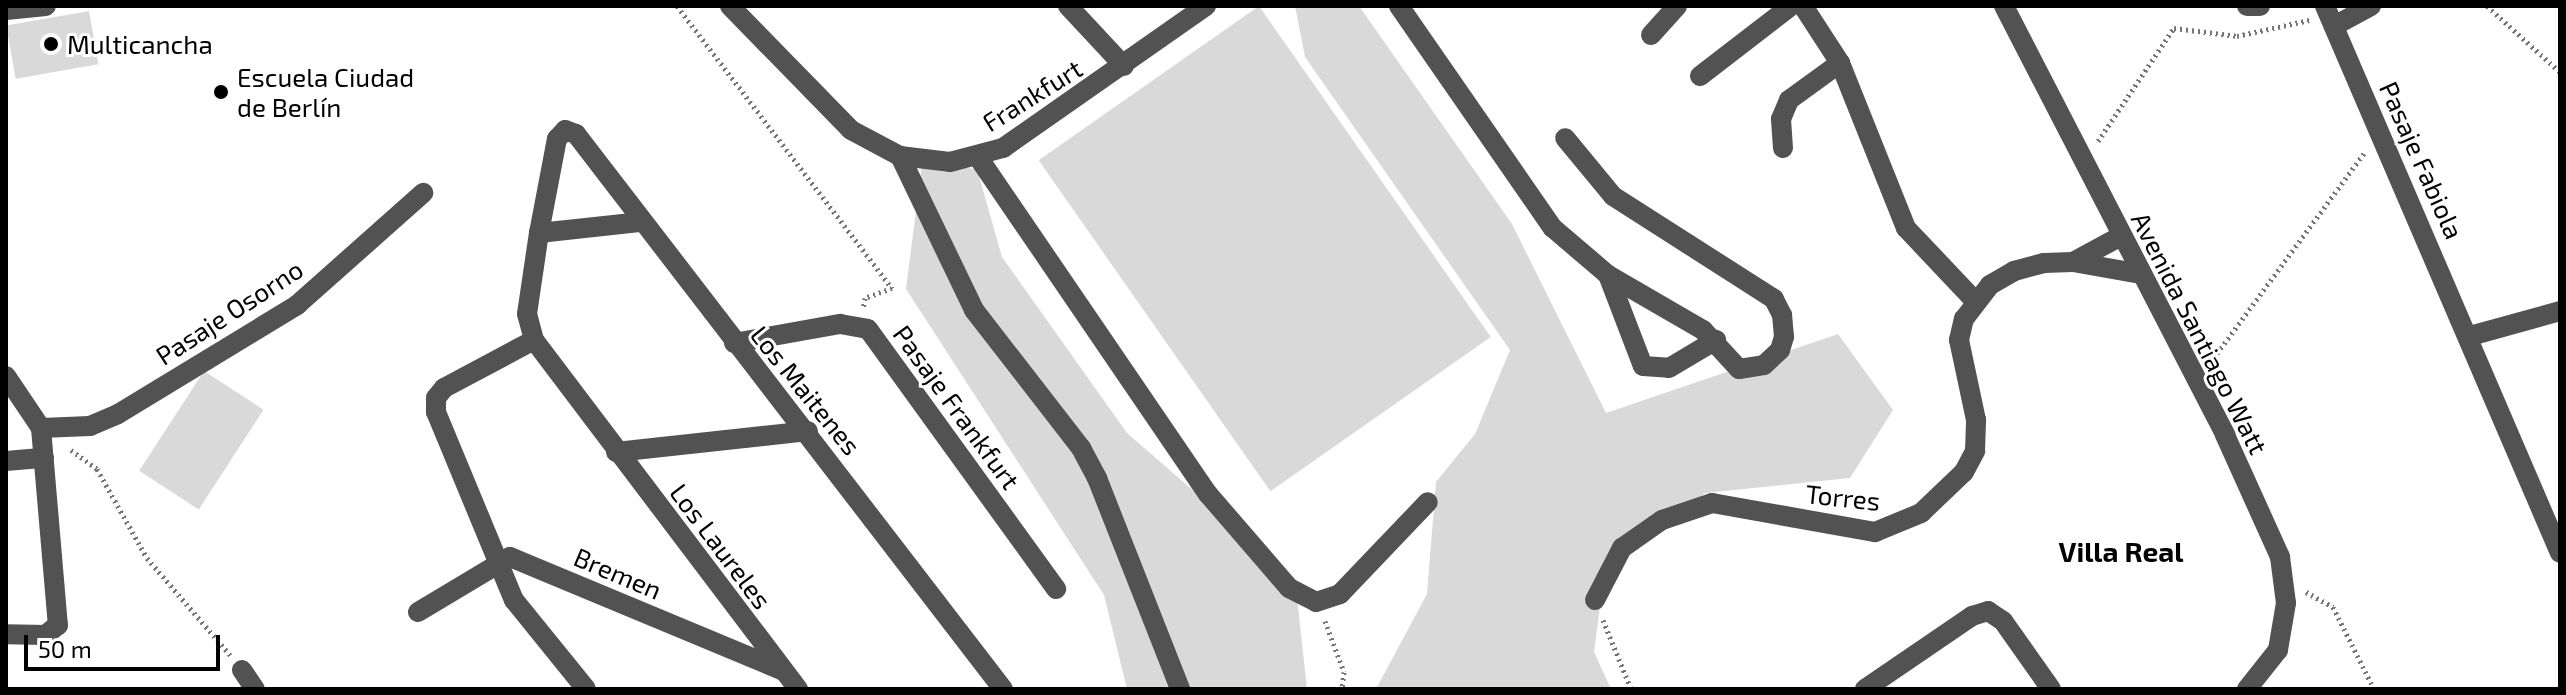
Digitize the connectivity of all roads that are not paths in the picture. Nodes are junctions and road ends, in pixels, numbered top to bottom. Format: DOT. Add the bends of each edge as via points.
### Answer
graph roads {
  1 [pos="46,6"];
  2 [pos="730,6"];
  3 [pos="1068,6"];
  4 [pos="1206,6"];
  5 [pos="1399,6"];
  6 [pos="1677,6"];
  7 [pos="1791,6"];
  8 [pos="1803,6"];
  9 [pos="2004,6"];
  10 [pos="2247,6"];
  11 [pos="2260,6"];
  12 [pos="2371,6"];
  13 [pos="6,10"];
  14 [pos="2330,16"];
  15 [pos="1651,35"];
  16 [pos="1840,63"];
  17 [pos="1124,66"];
  18 [pos="1700,76"];
  19 [pos="565,130"];
  20 [pos="1565,138"];
  21 [pos="1783,148"];
  22 [pos="900,156"];
  23 [pos="978,157"];
  24 [pos="423,193"];
  25 [pos="641,222"];
  26 [pos="539,233"];
  27 [pos="2121,236"];
  28 [pos="2073,262"];
  29 [pos="2142,274"];
  30 [pos="1608,275"];
  31 [pos="1976,302"];
  32 [pos="2560,311"];
  33 [pos="2470,336"];
  34 [pos="534,340"];
  35 [pos="1716,340"];
  36 [pos="734,343"];
  37 [pos="6,376"];
  38 [pos="14,401"];
  39 [pos="41,428"];
  40 [pos="808,431"];
  41 [pos="616,452"];
  42 [pos="44,458"];
  43 [pos="6,461"];
  44 [pos="1428,502"];
  45 [pos="2560,553"];
  46 [pos="499,559"];
  47 [pos="1056,589"];
  48 [pos="1595,600"];
  49 [pos="418,612"];
  50 [pos="6,634"];
  51 [pos="242,670"];
  52 [pos="784,671"];
  53 [pos="255,689"];
  54 [pos="586,689"];
  55 [pos="798,689"];
  56 [pos="1003,689"];
  57 [pos="1180,689"];
  58 [pos="1865,689"];
  59 [pos="2051,689"];
  60 [pos="2247,689"];
  1 -- 13 [label="street"];
  2 -- 22 [label="street, Frankfurt" via="851,130"];
  3 -- 17 [label="street"];
  4 -- 17 [label="street, Frankfurt"];
  5 -- 30 [label="street" via="1553,228"];
  6 -- 15 [label="street"];
  7 -- 18 [label="street"];
  8 -- 16 [label="street"];
  9 -- 27 [label="street, Avenida Santiago Watt"];
  10 -- 11 [label="street"];
  12 -- 14 [label="street"];
  14 -- 33 [label="street, Pasaje Fabiola"];
  16 -- 21 [label="street" via="1789,100 1781,119"];
  16 -- 31 [label="street" via="1906,228"];
  17 -- 23 [label="street, Frankfurt" via="1003,148"];
  19 -- 25 [label="street, Los Maitenes" via="576,134"];
  19 -- 26 [label="street, Los Laureles" via="557,139"];
  20 -- 35 [label="street" via="1613,196 1763,290 1782,315 1780,350 1757,369 1739,369"];
  22 -- 23 [label="street, Frankfurt" via="950,162"];
  22 -- 57 [label="street" via="974,310 1081,448 1097,478"];
  23 -- 44 [label="street" via="1208,494 1289,588 1316,602 1340,594"];
  24 -- 39 [label="street, Pasaje Osorno" via="285,313 118,414 90,426"];
  25 -- 26 [label="street"];
  25 -- 36 [label="street, Los Maitenes"];
  26 -- 34 [label="street, Los Laureles" via="527,314"];
  27 -- 28 [label="street, Torres"];
  27 -- 29 [label="street, Avenida Santiago Watt"];
  28 -- 29 [label="street, Torres"];
  28 -- 31 [label="street, Torres" via="2014,271 1990,285"];
  29 -- 60 [label="street, Avenida Santiago Watt" via="2271,537 2284,581 2278,650"];
  30 -- 35 [label="street"];
  30 -- 35 [label="street" via="1643,366 1669,368"];
  31 -- 48 [label="street, Torres" via="1959,340 1976,420 1975,451 1964,472 1921,513 1875,532 1712,503 1662,520 1622,548"];
  32 -- 33 [label="street"];
  33 -- 45 [label="street, Pasaje Fabiola"];
  34 -- 41 [label="street, Los Laureles"];
  34 -- 46 [label="street" via="444,388 436,398 436,412"];
  36 -- 40 [label="street, Los Maitenes"];
  36 -- 47 [label="street, Pasaje Frankfurt" via="840,324 860,326 875,336"];
  37 -- 38 [label="street"];
  38 -- 39 [label="street"];
  39 -- 42 [label="street"];
  40 -- 41 [label="street, Los Laureles"];
  40 -- 56 [label="street, Los Maitenes"];
  41 -- 52 [label="street, Los Laureles"];
  42 -- 43 [label="street"];
  42 -- 50 [label="street" via="58,625 45,635"];
  46 -- 49 [label="street"];
  46 -- 52 [label="street, Bremen" via="522,561"];
  46 -- 54 [label="street" via="514,600"];
  51 -- 53 [label="street"];
  52 -- 55 [label="street, Bremen"];
  58 -- 59 [label="street" via="1972,616 1988,611 2003,621"];
}
